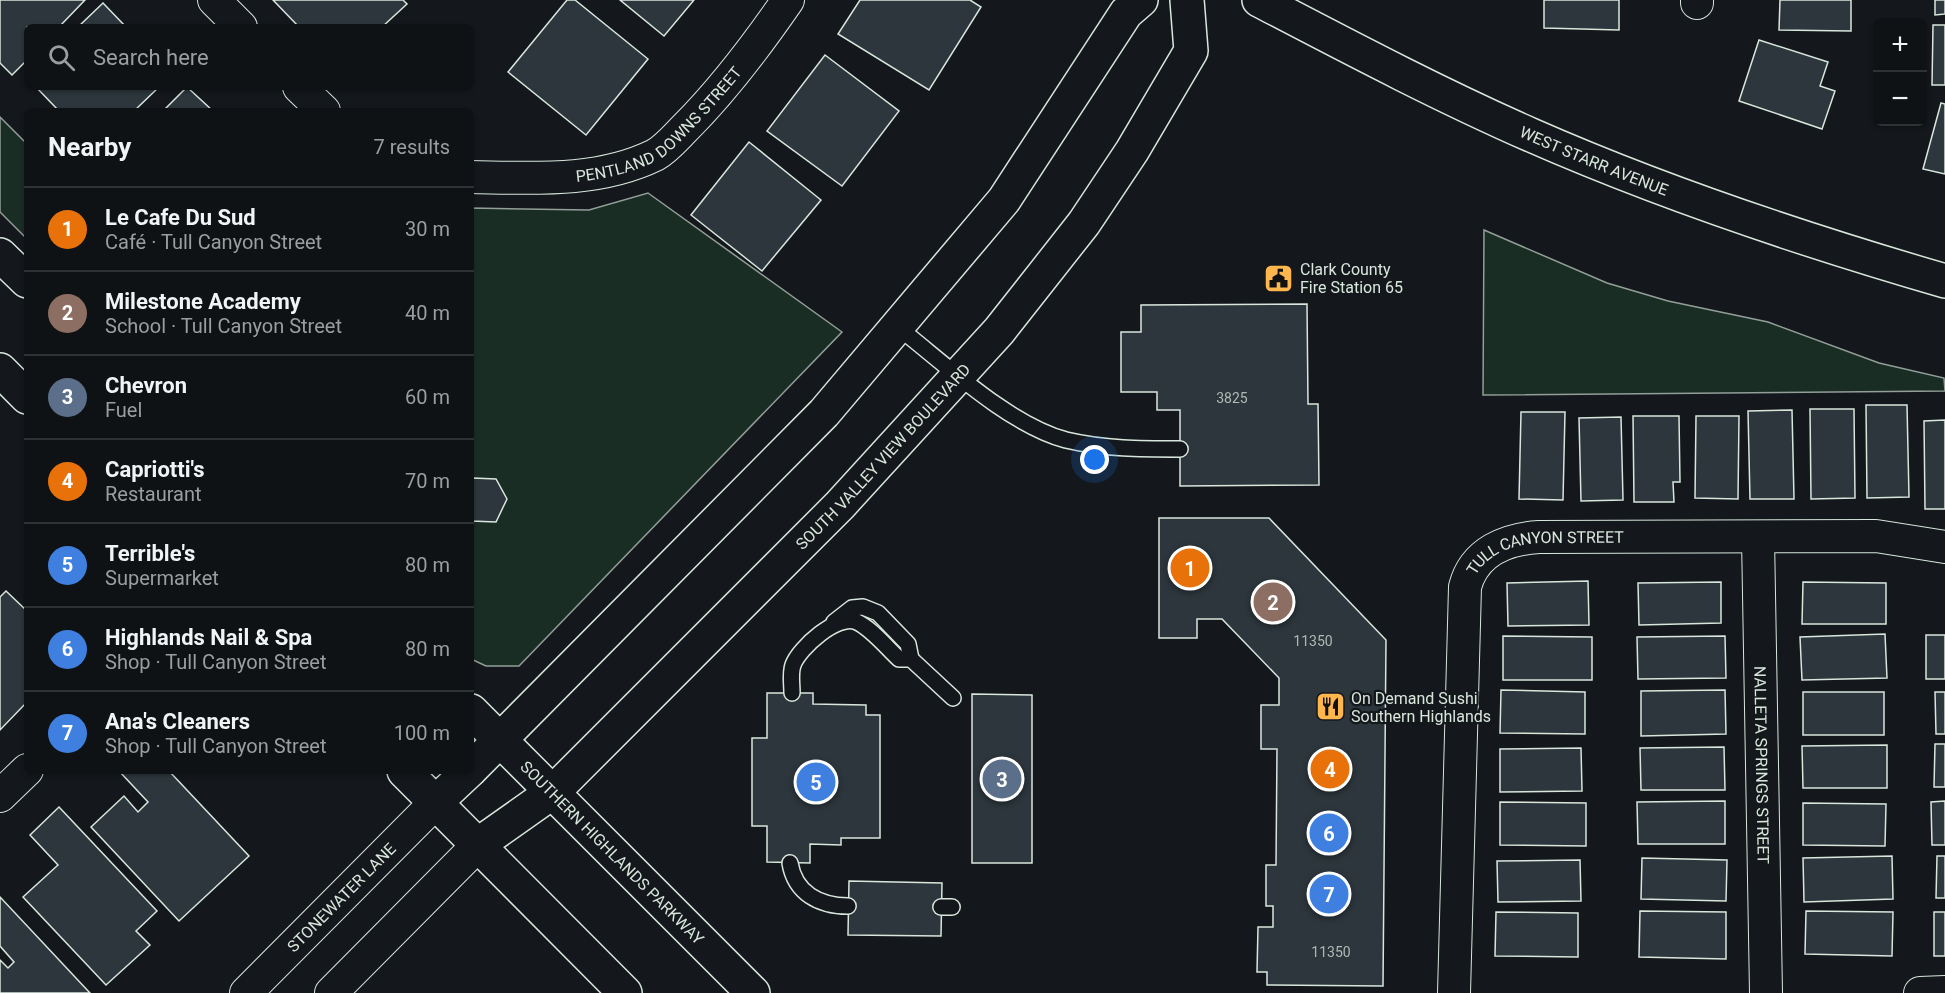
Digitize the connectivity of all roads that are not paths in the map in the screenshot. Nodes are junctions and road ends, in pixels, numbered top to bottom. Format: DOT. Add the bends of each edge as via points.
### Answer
graph roads {
  1 [pos="214,0"];
  2 [pos="788,0"];
  3 [pos="1141,0"];
  4 [pos="1188,0"];
  5 [pos="1259,0"];
  6 [pos="238,24"];
  7 [pos="302,90"];
  8 [pos="321,108"];
  9 [pos="480,177"];
  10 [pos="0,255"];
  11 [pos="24,278"];
  12 [pos="1945,281"];
  13 [pos="899,328"];
  14 [pos="0,370"];
  15 [pos="959,375"];
  16 [pos="24,393"];
  17 [pos="1180,449"];
  18 [pos="1758,537"];
  19 [pos="1945,547"];
  20 [pos="792,693"];
  21 [pos="953,698"];
  22 [pos="474,714"];
  23 [pos="502,740"];
  24 [pos="474,766"];
  25 [pos="24,773"];
  26 [pos="407,774"];
  27 [pos="466,774"];
  28 [pos="554,791"];
  29 [pos="0,796"];
  30 [pos="436,802"];
  31 [pos="479,844"];
  32 [pos="790,862"];
  33 [pos="848,906"];
  34 [pos="1945,992"];
  35 [pos="246,993"];
  36 [pos="331,993"];
  37 [pos="625,993"];
  38 [pos="753,993"];
  39 [pos="1455,993"];
  40 [pos="1766,993"];
  41 [pos="1920,993"];
  1 -- 6 [label="street"];
  2 -- 9 [label="street, PENTLAND DOWNS STREET" via="714,99 657,154 597,174"];
  3 -- 13 [label="main road" via="1126,14 1004,200"];
  4 -- 15 [label="main road, SOUTH VALLEY VIEW BOULEVARD" via="1191,51 1132,151 1042,279"];
  5 -- 12 [label="main road, WEST STARR AVENUE" via="1401,74 1531,135 1789,234"];
  7 -- 8 [label="street"];
  10 -- 11 [label="main road"];
  13 -- 15 [label="lane"];
  13 -- 23 [label="main road" via="824,413"];
  14 -- 16 [label="main road"];
  15 -- 17 [label="lane" via="1023,422 1064,439 1100,447"];
  15 -- 28 [label="main road, SOUTH VALLEY VIEW BOULEVARD" via="840,505"];
  18 -- 19 [label="street, TULL CANYON STREET" via="1876,536"];
  18 -- 39 [label="street, TULL CANYON STREET" via="1523,538 1494,548 1471,570 1465,587"];
  18 -- 40 [label="street, NALLETA SPRINGS STREET"];
  20 -- 21 [label="lane" via="792,667 796,659 831,624 843,620 857,622 899,659 911,659"];
  22 -- 23 [label="main road, SOUTHERN HIGHLANDS PARKWAY"];
  23 -- 24 [label="main road"];
  23 -- 28 [label="main road, SOUTHERN HIGHLANDS PARKWAY"];
  25 -- 29 [label="street"];
  26 -- 30 [label="main road"];
  27 -- 30 [label="main road"];
  28 -- 31 [label="main road, SOUTH VALLEY VIEW BOULEVARD"];
  28 -- 38 [label="main road, SOUTHERN HIGHLANDS PARKWAY"];
  30 -- 31 [label="main road"];
  30 -- 35 [label="street, STONEWATER LANE"];
  31 -- 36 [label="street"];
  31 -- 37 [label="main road"];
  32 -- 33 [label="lane" via="792,876 802,891 822,903"];
  34 -- 41 [label="street"];
}
